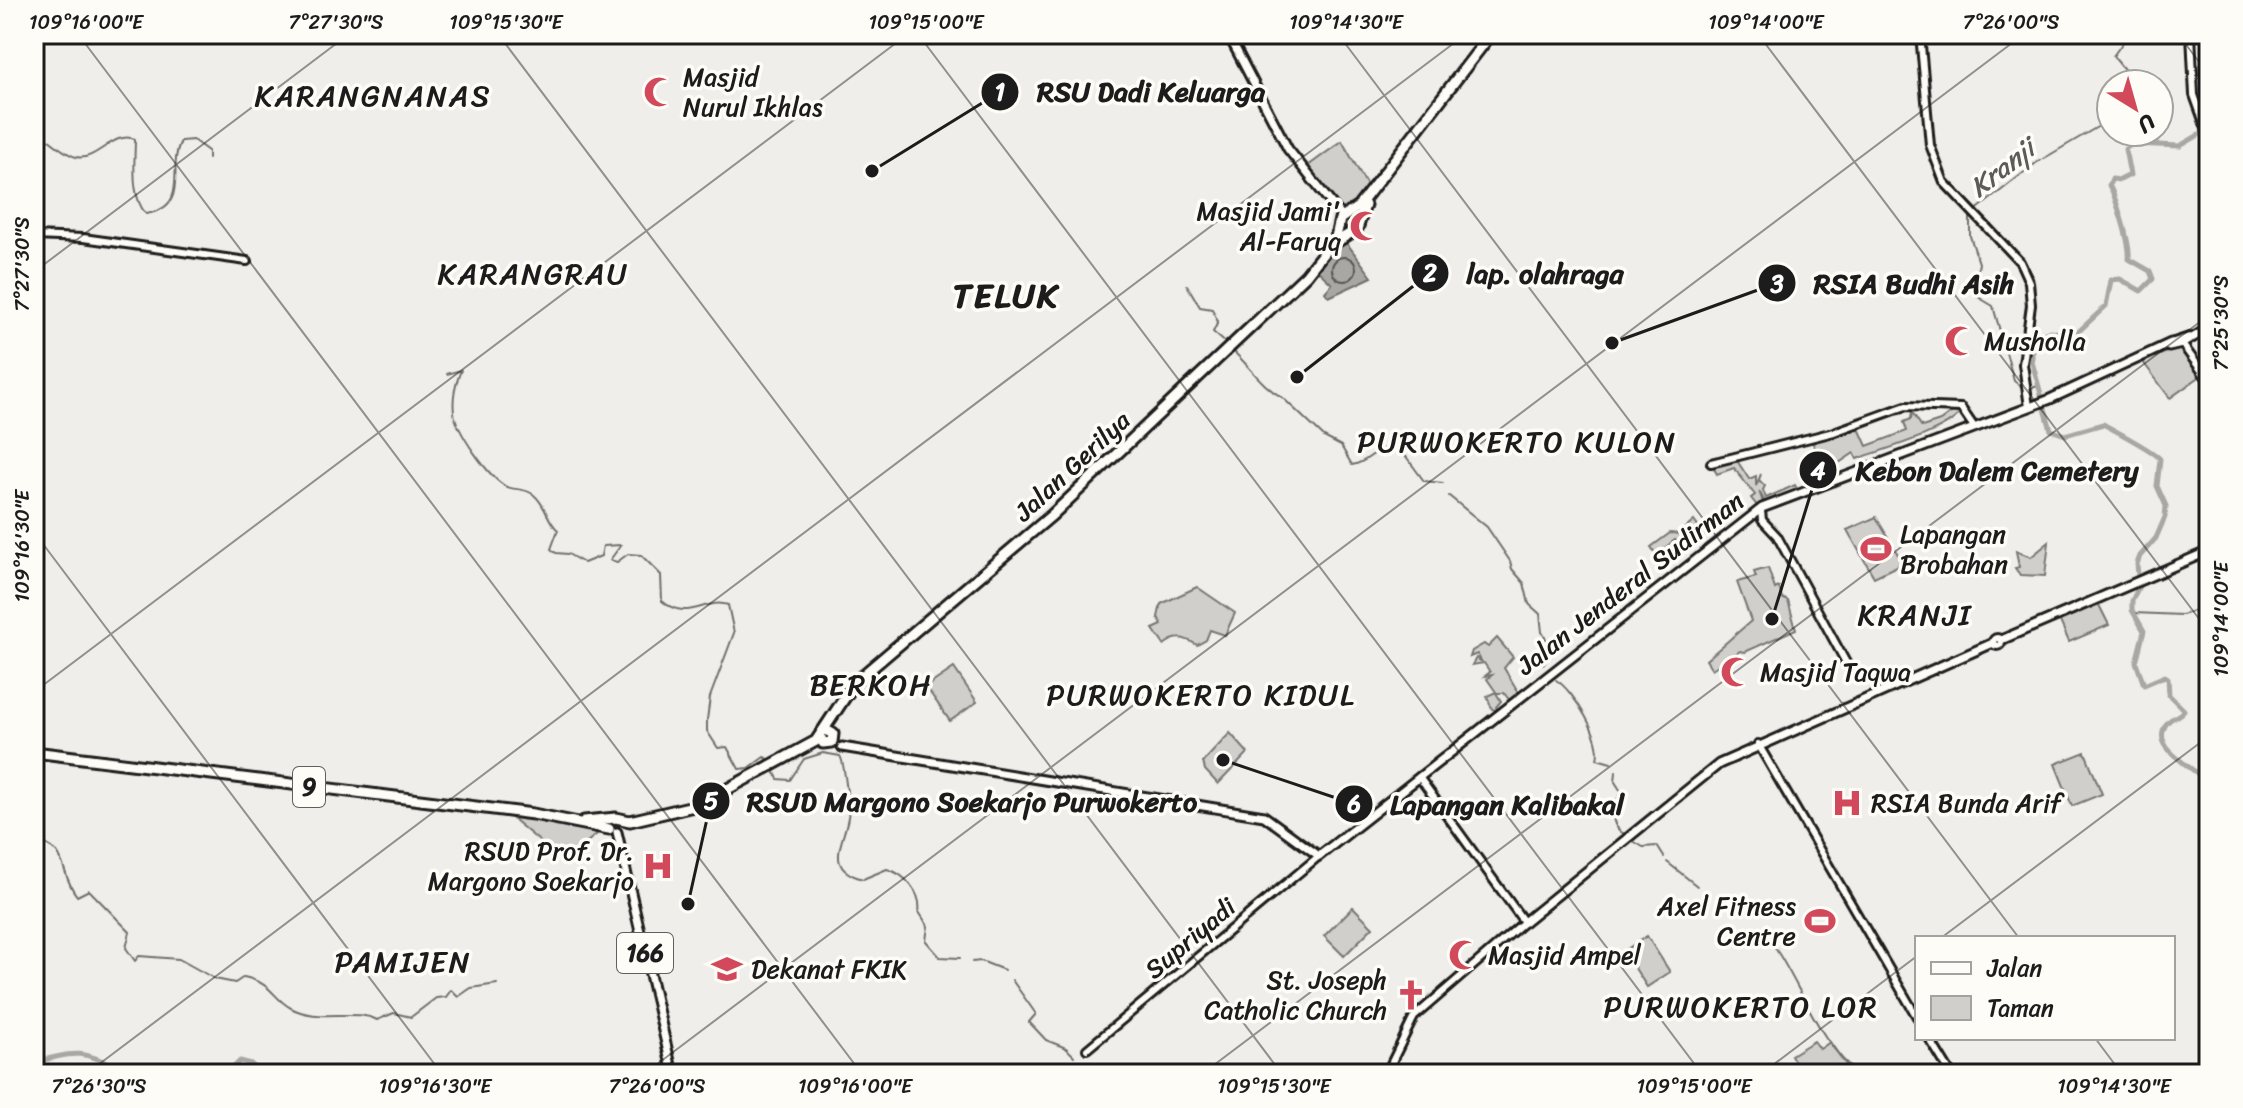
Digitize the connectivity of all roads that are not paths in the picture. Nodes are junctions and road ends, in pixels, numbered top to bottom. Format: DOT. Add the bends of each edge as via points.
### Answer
graph roads {
  1 [pos="1228,34"];
  2 [pos="1493,34"];
  3 [pos="1920,34"];
  4 [pos="2191,34"];
  5 [pos="2209,137"];
  6 [pos="1387,174"];
  7 [pos="1343,219"];
  8 [pos="1358,221"];
  9 [pos="1349,234"];
  10 [pos="34,236"];
  11 [pos="247,261"];
  12 [pos="1310,272"];
  13 [pos="2209,328"];
  14 [pos="2186,342"];
  15 [pos="2171,343"];
  16 [pos="2141,358"];
  17 [pos="2209,381"];
  18 [pos="2029,388"];
  19 [pos="2043,402"];
  20 [pos="2029,407"];
  21 [pos="1974,427"];
  22 [pos="1711,465"];
  23 [pos="1082,490"];
  24 [pos="1758,511"];
  25 [pos="2209,551"];
  26 [pos="973,585"];
  27 [pos="1850,670"];
  28 [pos="827,737"];
  29 [pos="1758,744"];
  30 [pos="842,747"];
  31 [pos="34,752"];
  32 [pos="1419,777"];
  33 [pos="616,826"];
  34 [pos="1319,856"];
  35 [pos="1524,922"];
  36 [pos="1915,1014"];
  37 [pos="1930,1040"];
  38 [pos="1087,1049"];
  39 [pos="673,1074"];
  40 [pos="1386,1074"];
  41 [pos="1951,1074"];
  1 -- 7 [label="main road" via="1288,149"];
  2 -- 6 [label="highway, Jalan Gerilya"];
  3 -- 18 [label="main road" via="1930,145 1944,182 2020,262 2029,282 2023,364"];
  4 -- 5 [label="main road" via="2194,95"];
  6 -- 7 [label="highway, Jalan Gerilya"];
  6 -- 8 [label="highway, Jalan Gerilya"];
  7 -- 8 [label="highway"];
  7 -- 9 [label="highway" via="1341,230"];
  7 -- 12 [label="highway, Jalan Gerilya"];
  8 -- 9 [label="highway, Jalan Gerilya"];
  9 -- 12 [label="highway, Jalan Gerilya"];
  10 -- 11 [label="main road"];
  12 -- 23 [label="highway, Jalan Gerilya"];
  13 -- 14 [label="main road, Jalan Jenderal Sudirman"];
  14 -- 15 [label="main road"];
  14 -- 16 [label="main road, Jalan Jenderal Sudirman"];
  14 -- 17 [label="main road"];
  15 -- 16 [label="main road, Jalan Jenderal Sudirman"];
  16 -- 19 [label="main road, Jalan Jenderal Sudirman"];
  18 -- 19 [label="main road"];
  18 -- 20 [label="main road"];
  19 -- 20 [label="main road, Jalan Jenderal Sudirman"];
  20 -- 21 [label="main road, Jalan Jenderal Sudirman"];
  21 -- 22 [label="main road" via="1961,408 1906,406 1834,432"];
  21 -- 24 [label="main road, Jalan Jenderal Sudirman"];
  23 -- 26 [label="highway, Jalan Gerilya"];
  23 -- 26 [label="highway, Jalan Gerilya"];
  24 -- 27 [label="main road"];
  24 -- 32 [label="main road, Jalan Jenderal Sudirman"];
  25 -- 29 [label="main road"];
  26 -- 28 [label="highway" via="847,690"];
  28 -- 30 [label="main road"];
  28 -- 33 [label="highway" via="698,805"];
  29 -- 35 [label="main road" via="1719,764"];
  29 -- 36 [label="main road"];
  30 -- 34 [label="main road" via="1269,818"];
  31 -- 33 [label="highway, 9"];
  32 -- 34 [label="main road, Jalan Jenderal Sudirman"];
  32 -- 35 [label="main road"];
  33 -- 39 [label="main road, 166"];
  34 -- 38 [label="main road, Supriyadi"];
  35 -- 40 [label="main road" via="1414,1017"];
  37 -- 41 [label="main road"];
}
